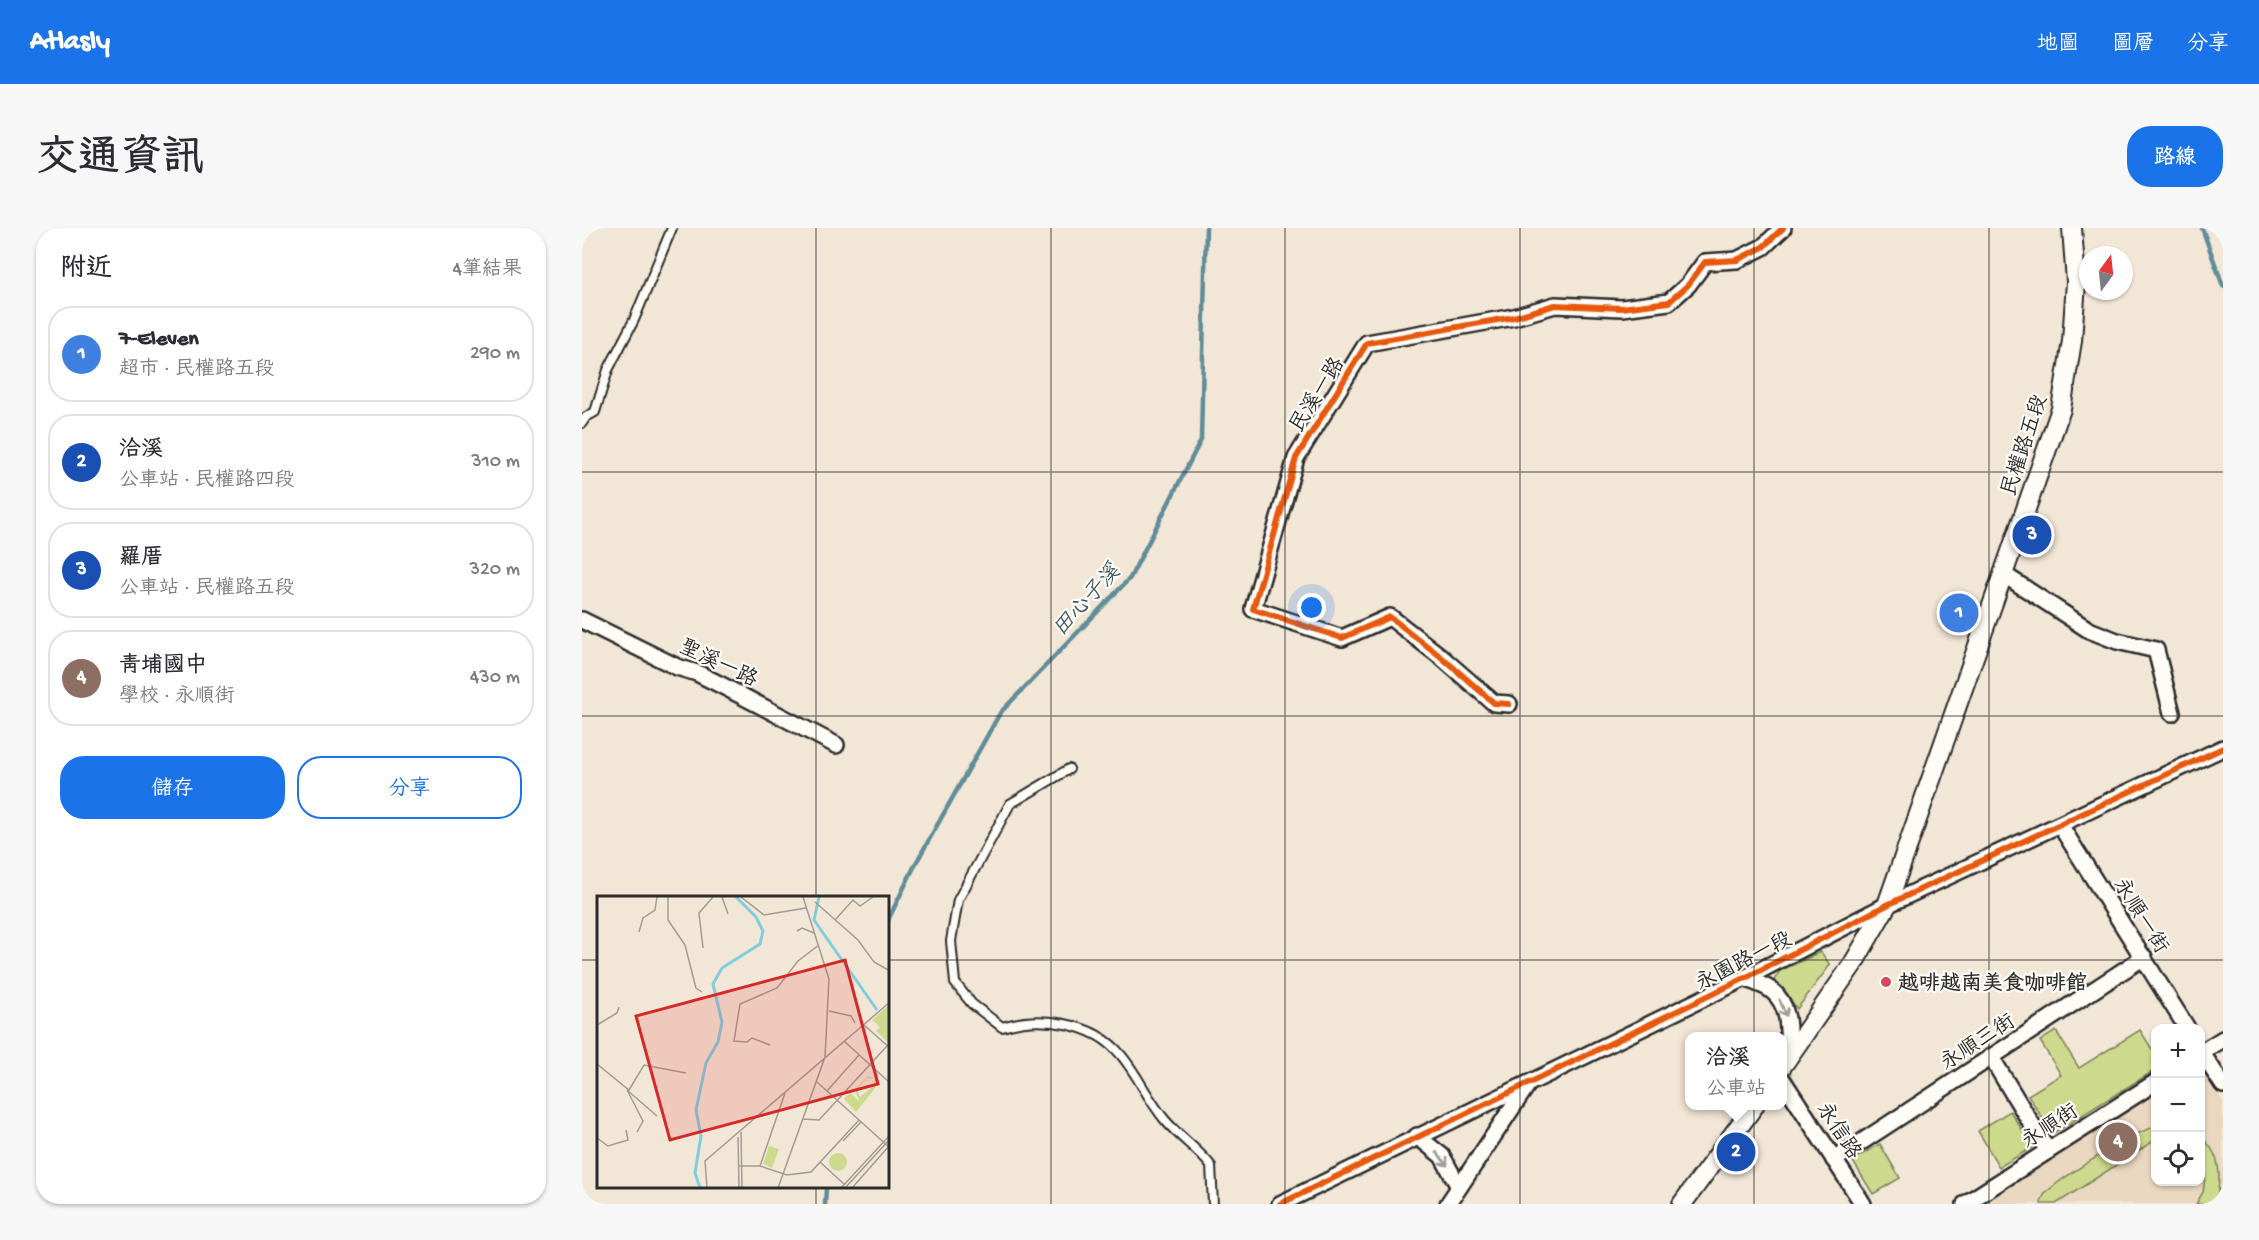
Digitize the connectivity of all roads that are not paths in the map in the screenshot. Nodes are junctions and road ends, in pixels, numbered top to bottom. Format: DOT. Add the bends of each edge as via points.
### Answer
graph roads {
  1 [pos="672,228"];
  2 [pos="1783,228"];
  3 [pos="2072,228"];
  4 [pos="582,423"];
  5 [pos="2003,574"];
  6 [pos="582,621"];
  7 [pos="1509,704"];
  8 [pos="2172,713"];
  9 [pos="837,745"];
  10 [pos="2223,748"];
  11 [pos="1069,769"];
  12 [pos="2060,825"];
  13 [pos="1887,905"];
  14 [pos="2144,957"];
  15 [pos="1745,978"];
  16 [pos="2184,1024"];
  17 [pos="1787,1035"];
  18 [pos="2223,1039"];
  19 [pos="2205,1050"];
  20 [pos="1991,1057"];
  21 [pos="2205,1058"];
  22 [pos="1787,1059"];
  23 [pos="1529,1082"];
  24 [pos="2151,1085"];
  25 [pos="2223,1085"];
  26 [pos="1787,1087"];
  27 [pos="1751,1110"];
  28 [pos="1417,1136"];
  29 [pos="2048,1151"];
  30 [pos="1834,1160"];
  31 [pos="1459,1187"];
  32 [pos="1213,1204"];
  33 [pos="1280,1204"];
  34 [pos="1448,1204"];
  35 [pos="1682,1204"];
  36 [pos="1863,1204"];
  37 [pos="1965,1204"];
  1 -- 4 [label="lane" via="634,320 608,370 595,412"];
  2 -- 7 [label="street, 民溪一路" via="1763,247 1737,260 1705,262 1669,302 1622,308 1555,305 1514,317 1367,343 1296,458 1252,609 1342,638 1390,617 1494,703"];
  3 -- 5 [label="street, 民權路五段" via="2076,282 2061,409"];
  5 -- 8 [label="street" via="2089,630 2156,650"];
  5 -- 13 [label="street, 民權路五段"];
  6 -- 9 [label="street, 聖溪一路" via="697,673"];
  10 -- 12 [label="street, 永園路一段"];
  11 -- 32 [label="lane" via="1011,804 958,900 951,941 955,983 972,1004 1002,1028 1016,1023 1046,1022 1085,1029 1110,1044 1166,1121 1211,1166"];
  12 -- 13 [label="street, 永園路一段"];
  12 -- 14 [label="street, 永順一街"];
  13 -- 15 [label="street, 永園路一段"];
  13 -- 22 [label="street, 民權路五段" via="1853,964"];
  14 -- 16 [label="street, 永順一街"];
  14 -- 20 [label="street, 永順三街"];
  15 -- 17 [label="street, one-way" via="1770,990 1783,1003"];
  15 -- 23 [label="street, 永園路一段"];
  18 -- 19 [label="street"];
  20 -- 29 [label="street"];
  20 -- 30 [label="street, 永順三街"];
  21 -- 25 [label="street"];
  23 -- 28 [label="street, 永園路一段"];
  23 -- 31 [label="street"];
  24 -- 29 [label="street, 永順街"];
  26 -- 30 [label="street, 永信路"];
  27 -- 35 [label="street"];
  28 -- 31 [label="street, one-way" via="1442,1156"];
  28 -- 33 [label="street, 永園路一段"];
  29 -- 37 [label="street, 永順街"];
  30 -- 36 [label="street, 永信路"];
  31 -- 34 [label="street"];
}
